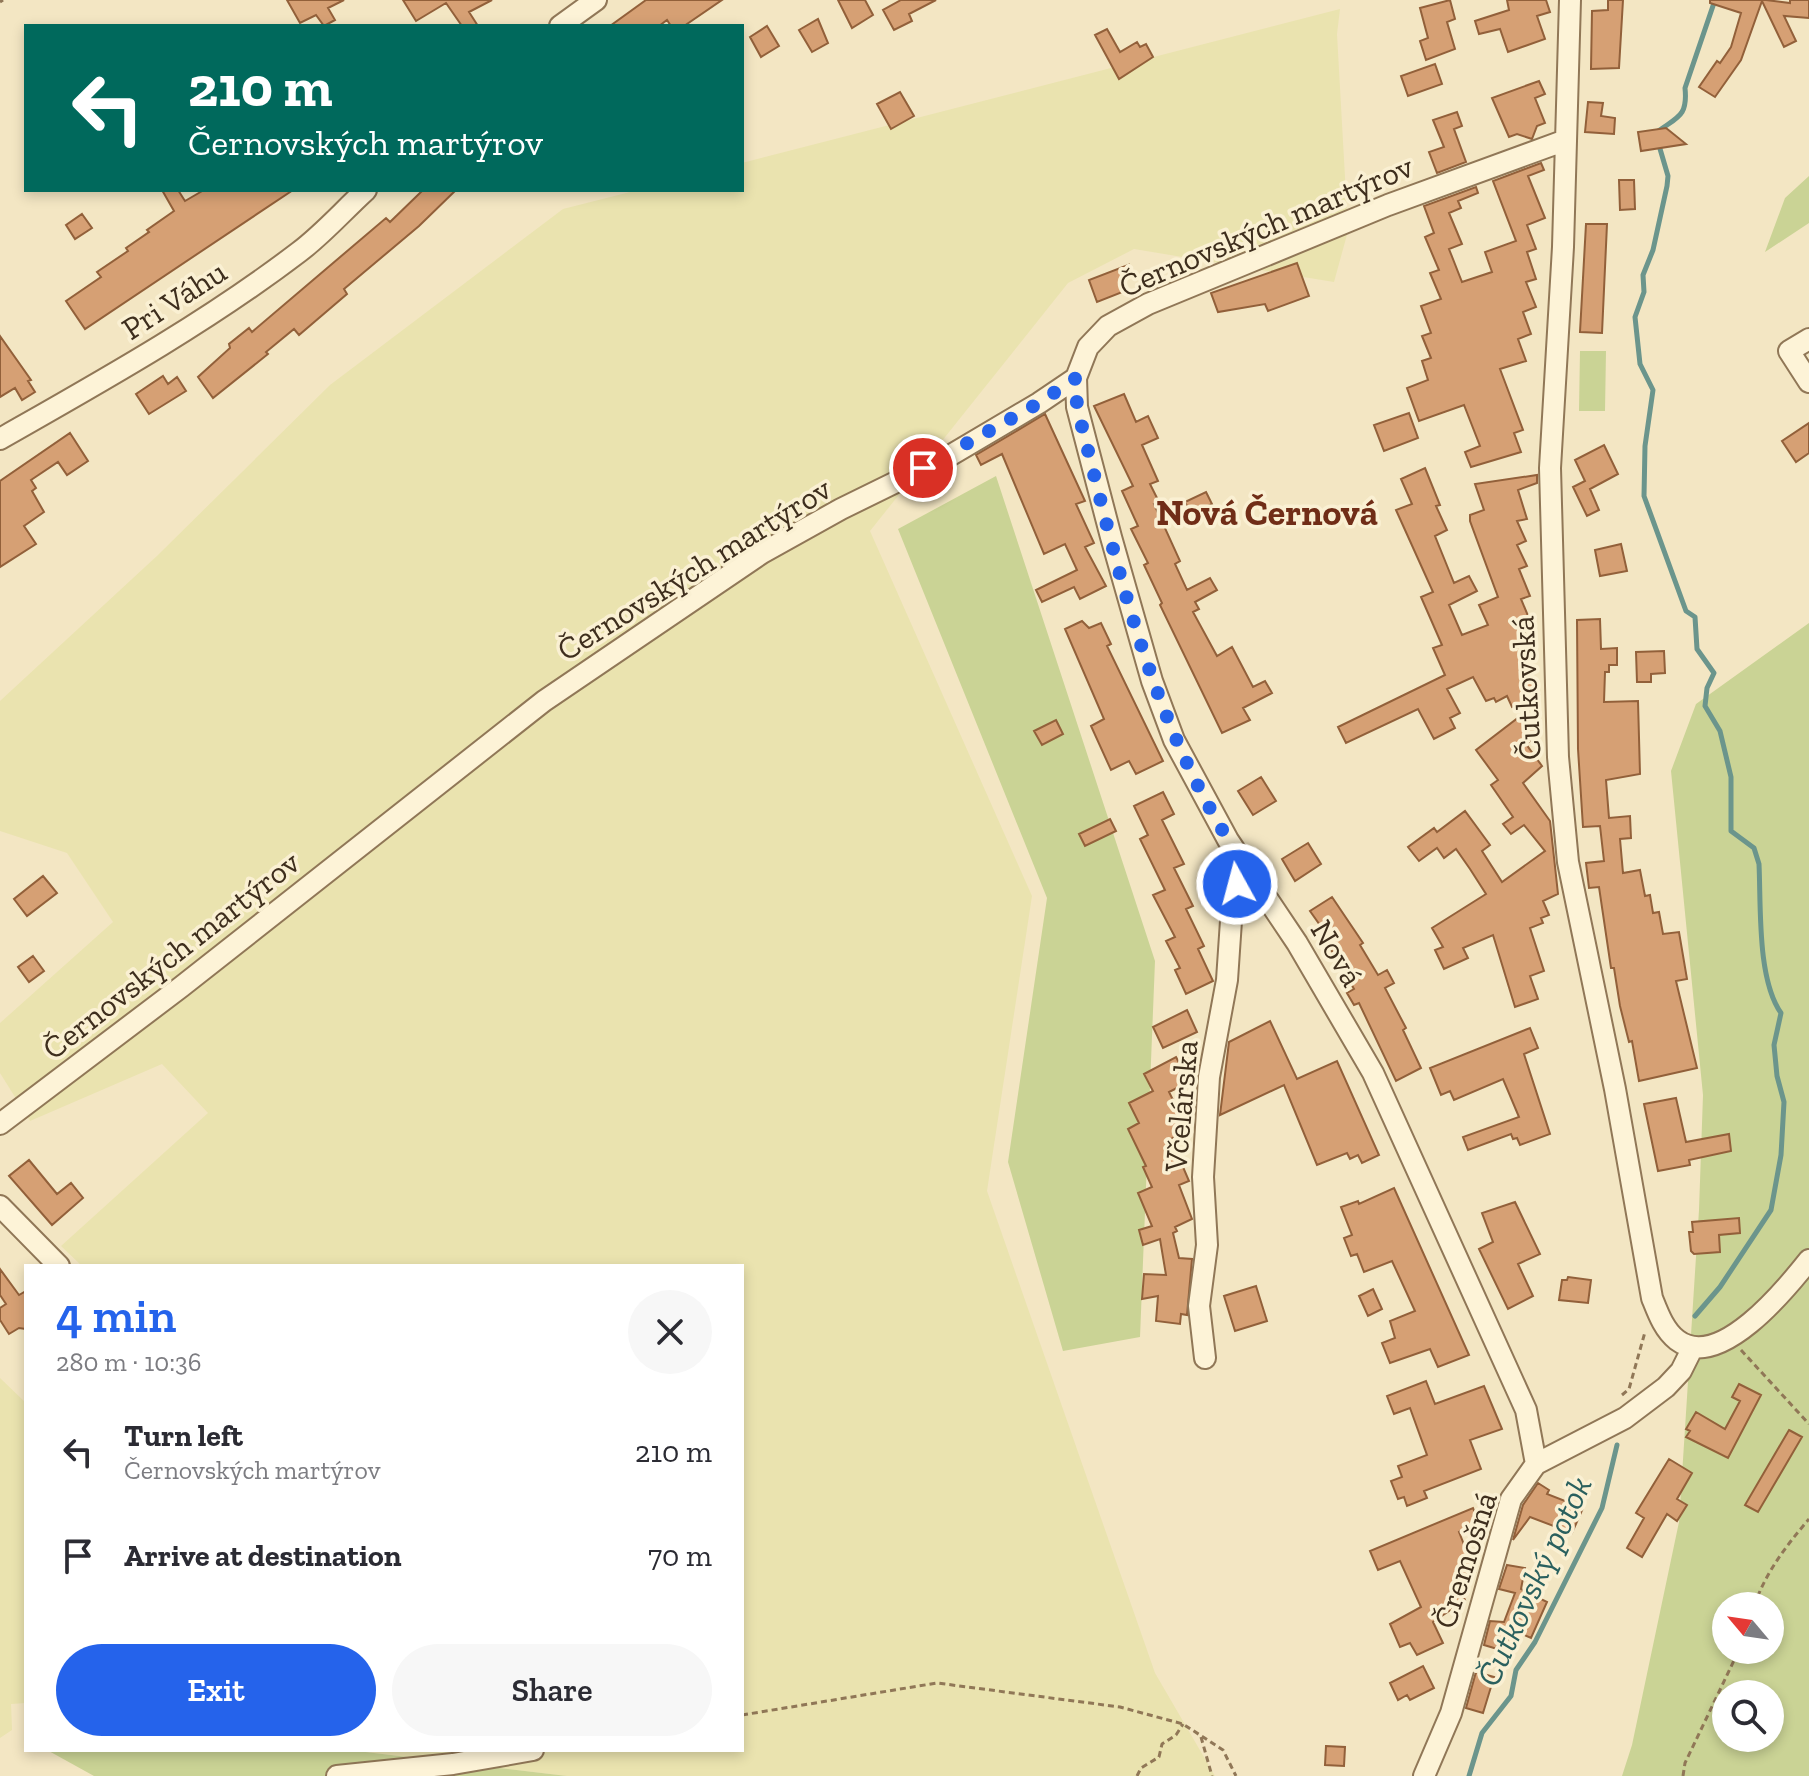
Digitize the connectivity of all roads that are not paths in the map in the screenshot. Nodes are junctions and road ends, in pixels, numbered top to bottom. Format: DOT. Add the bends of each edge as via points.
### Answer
graph roads {
  1 [pos="596,0"];
  2 [pos="1570,0"];
  3 [pos="563,24"];
  4 [pos="1566,140"];
  5 [pos="364,192"];
  6 [pos="1809,339"];
  7 [pos="1076,378"];
  8 [pos="1809,382"];
  9 [pos="0,439"];
  10 [pos="1242,861"];
  11 [pos="0,1122"];
  12 [pos="0,1206"];
  13 [pos="1809,1260"];
  14 [pos="57,1264"];
  15 [pos="1693,1347"];
  16 [pos="1205,1358"];
  17 [pos="1536,1464"];
  18 [pos="522,1752"];
  19 [pos="337,1776"];
  20 [pos="1424,1776"];
  1 -- 3 [label="street"];
  2 -- 4 [label="street, Čutkovská"];
  4 -- 7 [label="street, Černovských martýrov" via="1388,205 1148,304 1108,326 1088,347"];
  4 -- 15 [label="street, Čutkovská" via="1550,468 1558,757 1568,862 1657,1310 1674,1338"];
  5 -- 9 [label="street, Pri Váhu" via="302,250 248,289"];
  6 -- 8 [label="street" via="1789,351"];
  7 -- 10 [label="street, Nová" via="1077,407 1152,681 1174,740"];
  7 -- 11 [label="street, Černovských martýrov" via="951,455 762,553 544,701 181,987"];
  10 -- 16 [label="street, Včelárska" via="1209,1077 1203,1177 1207,1245 1199,1306"];
  10 -- 17 [label="street, Nová" via="1373,1073 1526,1410"];
  12 -- 14 [label="street"];
  13 -- 15 [label="street" via="1766,1309 1730,1337"];
  15 -- 17 [label="street, Čremošná" via="1666,1387 1625,1418"];
  17 -- 20 [label="street, Čremošná" via="1511,1499 1451,1713"];
  18 -- 19 [label="street"];
}
